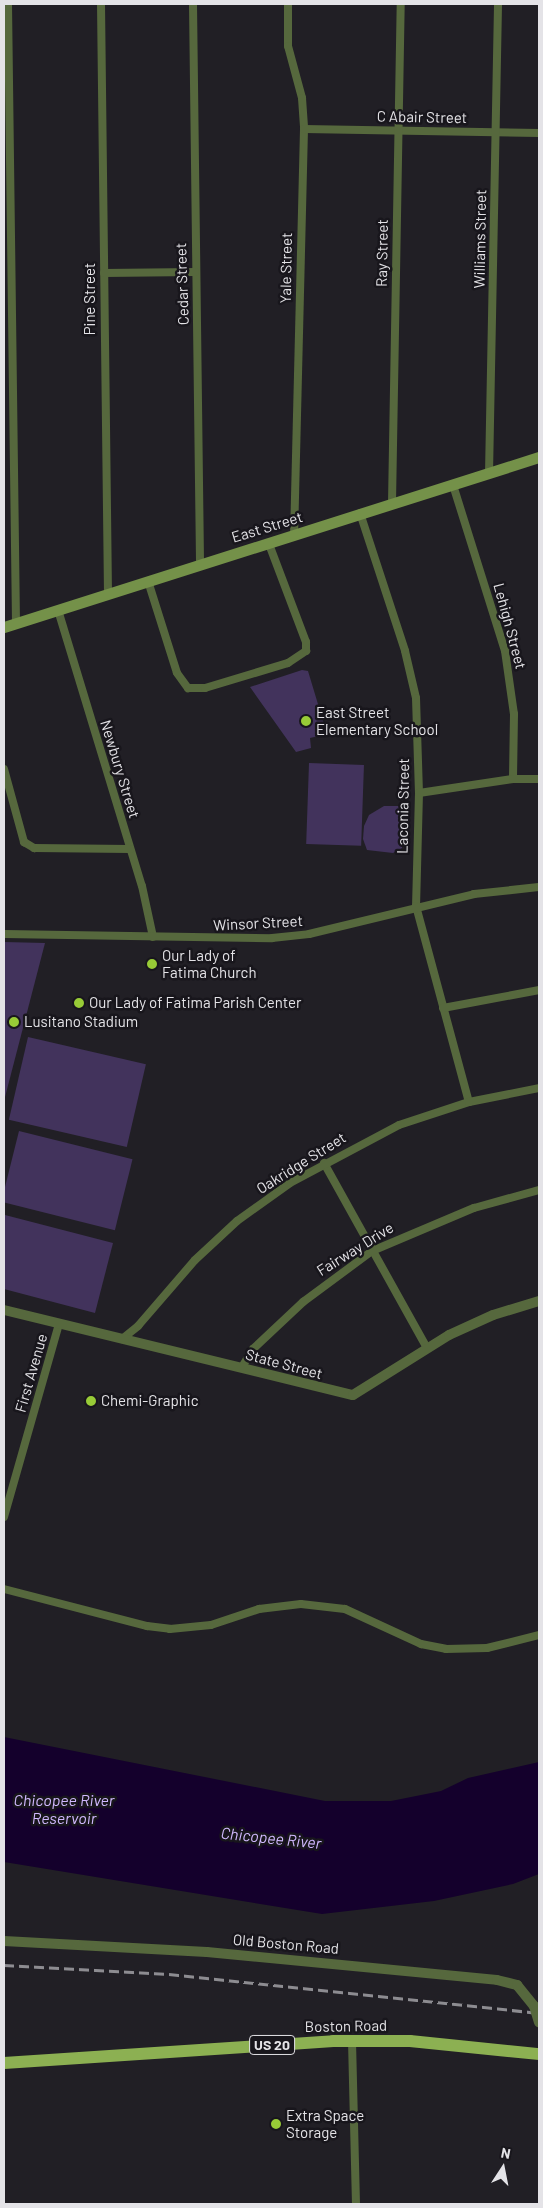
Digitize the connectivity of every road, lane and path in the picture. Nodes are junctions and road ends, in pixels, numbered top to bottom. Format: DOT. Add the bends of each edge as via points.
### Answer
graph roads {
  1 [pos="8,4"];
  2 [pos="101,4"];
  3 [pos="193,4"];
  4 [pos="288,4"];
  5 [pos="401,4"];
  6 [pos="498,4"];
  7 [pos="7,112"];
  8 [pos="304,129"];
  9 [pos="398,129"];
  10 [pos="496,133"];
  11 [pos="539,133"];
  12 [pos="195,272"];
  13 [pos="104,273"];
  14 [pos="8,379"];
  15 [pos="539,457"];
  16 [pos="489,474"];
  17 [pos="453,485"];
  18 [pos="392,504"];
  19 [pos="360,513"];
  20 [pos="294,535"];
  21 [pos="269,544"];
  22 [pos="200,564"];
  23 [pos="148,581"];
  24 [pos="108,594"];
  25 [pos="58,610"];
  26 [pos="16,623"];
  27 [pos="4,627"];
  28 [pos="4,769"];
  29 [pos="513,779"];
  30 [pos="539,779"];
  31 [pos="419,793"];
  32 [pos="130,849"];
  33 [pos="539,887"];
  34 [pos="416,906"];
  35 [pos="4,934"];
  36 [pos="153,937"];
  37 [pos="539,990"];
  38 [pos="443,1008"];
  39 [pos="539,1088"];
  40 [pos="469,1102"];
  41 [pos="324,1163"];
  42 [pos="539,1190"];
  43 [pos="372,1251"];
  44 [pos="539,1301"];
  45 [pos="4,1310"];
  46 [pos="59,1324"];
  47 [pos="122,1339"];
  48 [pos="426,1346"];
  49 [pos="242,1367"];
  50 [pos="4,1516"];
  51 [pos="4,1589"];
  52 [pos="539,1635"];
  53 [pos="4,1941"];
  54 [pos="539,2024"];
  55 [pos="352,2041"];
  56 [pos="539,2054"];
  57 [pos="4,2063"];
  58 [pos="356,2204"];
  1 -- 7 [label="street"];
  2 -- 13 [label="street, Pine Street"];
  3 -- 12 [label="street, Cedar Street"];
  4 -- 8 [label="street, Yale Street" via="288,46 302,98"];
  5 -- 9 [label="street, Ray Street"];
  6 -- 10 [label="street, Williams Street"];
  7 -- 14 [label="street"];
  8 -- 9 [label="street, C Abair Street"];
  8 -- 20 [label="street, Yale Street"];
  9 -- 10 [label="street, C Abair Street"];
  9 -- 18 [label="street, Ray Street"];
  10 -- 11 [label="street, C Abair Street"];
  10 -- 16 [label="street, Williams Street"];
  12 -- 13 [label="street"];
  12 -- 22 [label="street, Cedar Street"];
  13 -- 24 [label="street, Pine Street"];
  14 -- 26 [label="street"];
  15 -- 16 [label="main road, East Street"];
  16 -- 17 [label="main road, East Street"];
  17 -- 18 [label="main road, East Street"];
  17 -- 29 [label="street, Lehigh Street" via="504,651 514,714"];
  18 -- 19 [label="main road, East Street"];
  19 -- 20 [label="main road, East Street"];
  19 -- 31 [label="street, Laconia Street" via="400,635 416,698"];
  20 -- 21 [label="main road, East Street"];
  21 -- 22 [label="main road, East Street"];
  21 -- 23 [label="street" via="306,650 288,662 205,688 188,688 177,673"];
  22 -- 23 [label="main road, East Street"];
  23 -- 24 [label="main road, East Street"];
  24 -- 25 [label="main road, East Street"];
  25 -- 26 [label="main road, East Street"];
  25 -- 32 [label="street, Newbury Street"];
  26 -- 27 [label="main road, East Street"];
  28 -- 32 [label="street" via="24,842 34,848"];
  29 -- 30 [label="street"];
  29 -- 31 [label="street"];
  31 -- 34 [label="street, Laconia Street"];
  32 -- 36 [label="street, Newbury Street"];
  33 -- 34 [label="street, Winsor Street" via="474,894"];
  34 -- 36 [label="street, Winsor Street" via="290,937"];
  34 -- 38 [label="street, Laconia Street"];
  35 -- 36 [label="street, Winsor Street"];
  37 -- 38 [label="street"];
  38 -- 40 [label="street, Laconia Street"];
  39 -- 40 [label="street, Oakridge Street"];
  40 -- 41 [label="street, Oakridge Street" via="373,1136"];
  41 -- 43 [label="street"];
  41 -- 47 [label="street, Oakridge Street" via="237,1221 195,1260 138,1326"];
  42 -- 43 [label="street, Fairway Drive" via="474,1208"];
  43 -- 48 [label="street"];
  43 -- 49 [label="street, Fairway Drive" via="302,1302 253,1349"];
  44 -- 48 [label="street, State Street" via="493,1316"];
  45 -- 46 [label="street, State Street"];
  46 -- 47 [label="street, State Street"];
  46 -- 50 [label="street, First Avenue"];
  47 -- 49 [label="street, State Street"];
  48 -- 49 [label="street, State Street" via="353,1395"];
  51 -- 52 [label="street" via="170,1629 211,1625 258,1609 302,1604 328,1605 354,1612 421,1644 446,1649 487,1648"];
  53 -- 54 [label="street, Old Boston Road, bridge" via="207,1952 497,1980 521,1988 534,2006"];
  55 -- 56 [label="main road, Boston Road / US 20" via="410,2041"];
  55 -- 57 [label="main road, Boston Road / US 20"];
  55 -- 58 [label="street"];
}
